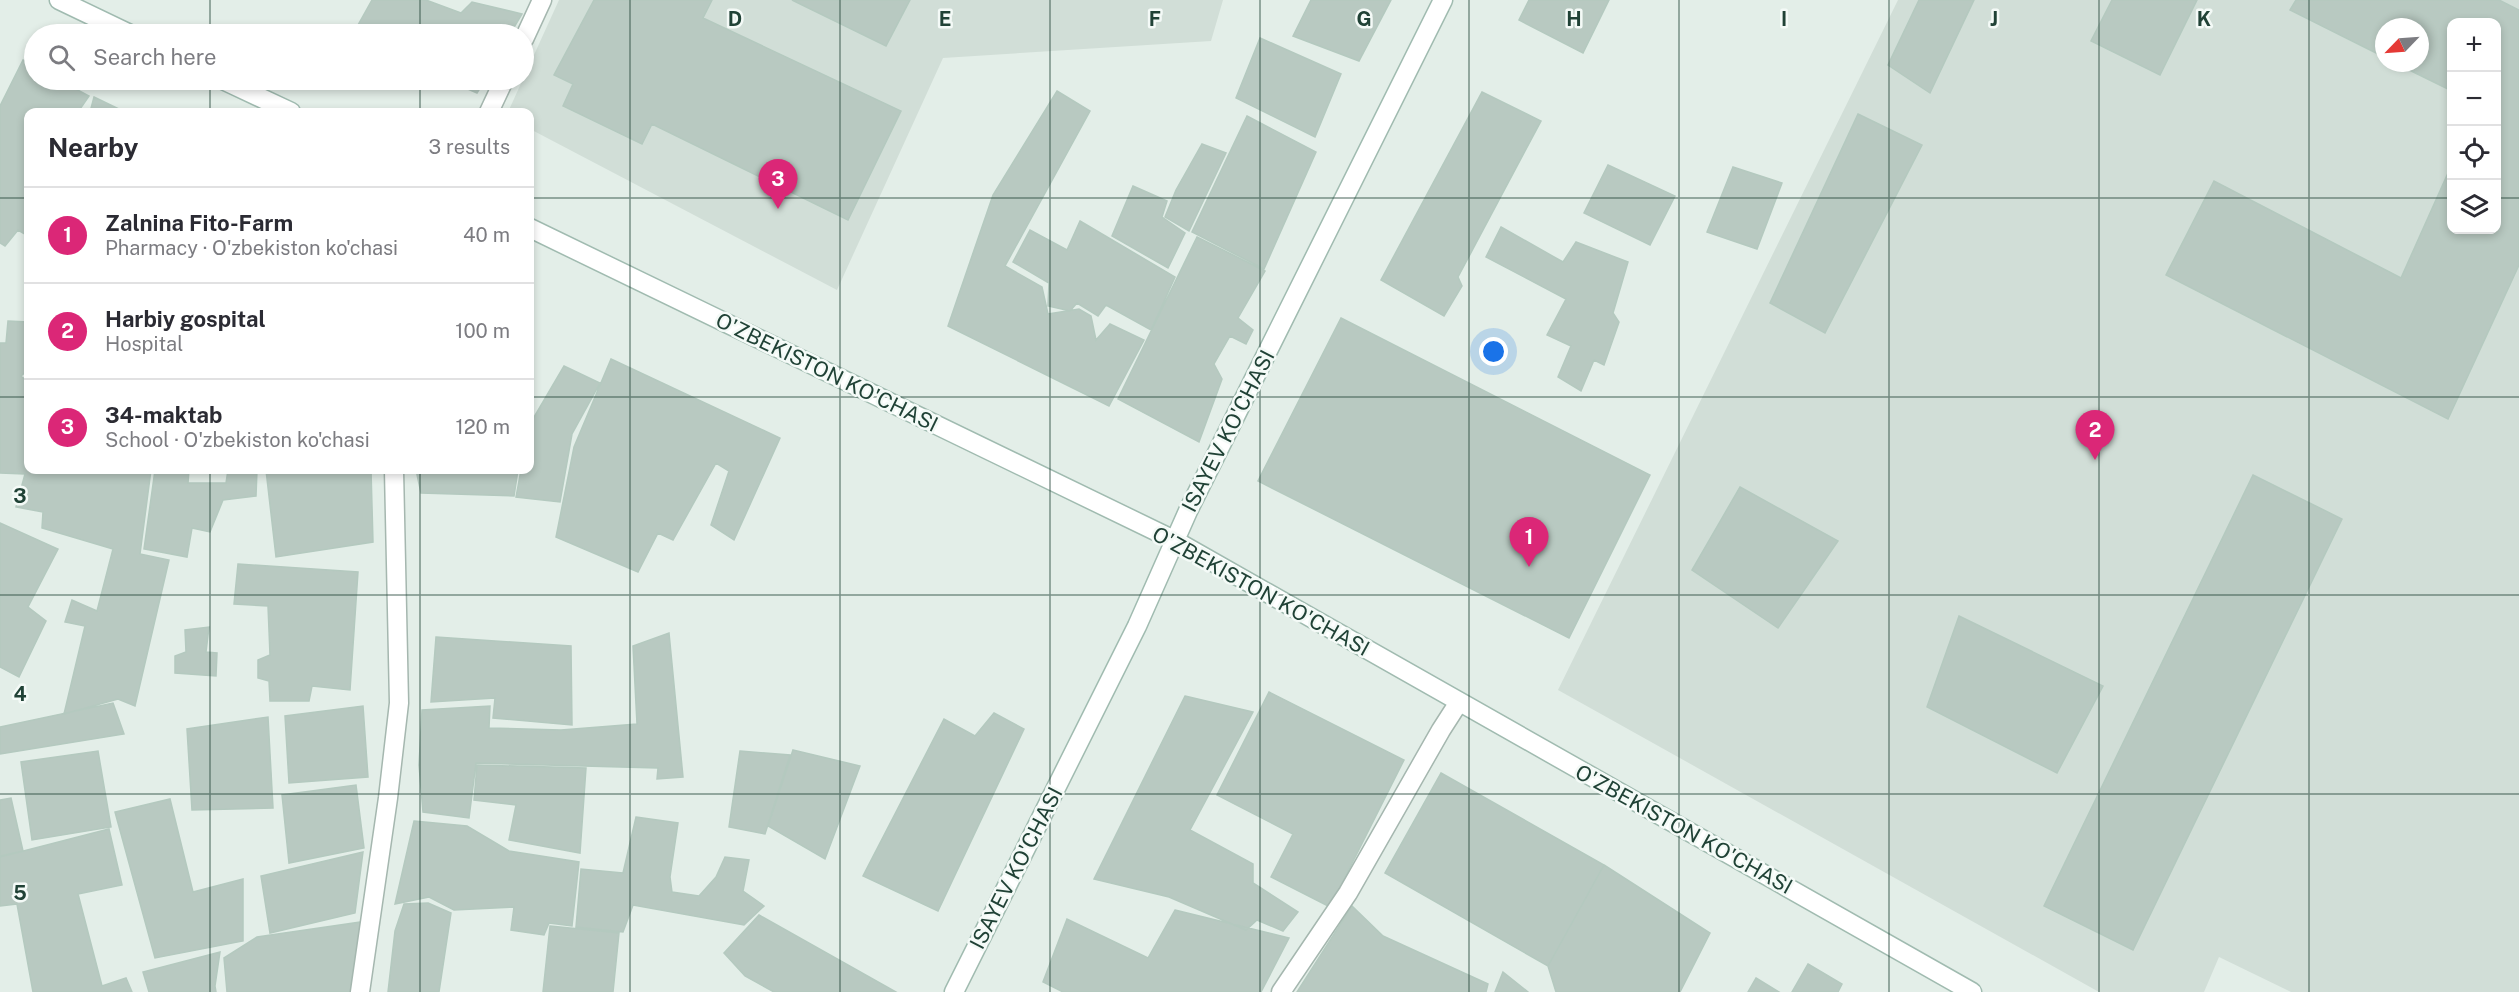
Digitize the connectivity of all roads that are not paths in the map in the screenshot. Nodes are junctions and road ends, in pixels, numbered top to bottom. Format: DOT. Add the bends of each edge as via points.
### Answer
graph roads {
  1 [pos="59,0"];
  2 [pos="542,0"];
  3 [pos="1443,0"];
  4 [pos="109,24"];
  5 [pos="531,24"];
  6 [pos="244,90"];
  7 [pos="499,90"];
  8 [pos="282,108"];
  9 [pos="491,108"];
  10 [pos="534,230"];
  11 [pos="394,474"];
  12 [pos="1174,540"];
  13 [pos="1460,702"];
  14 [pos="360,992"];
  15 [pos="954,992"];
  16 [pos="1281,992"];
  17 [pos="1972,992"];
  1 -- 4 [label="main road"];
  2 -- 5 [label="main road"];
  3 -- 12 [label="main road, ISAYEV KO'CHASI"];
  6 -- 8 [label="main road"];
  7 -- 9 [label="main road"];
  10 -- 12 [label="main road, O'ZBEKISTON KO'CHASI"];
  11 -- 14 [label="main road" via="399,704"];
  12 -- 13 [label="main road, O'ZBEKISTON KO'CHASI"];
  12 -- 15 [label="main road, ISAYEV KO'CHASI" via="1157,585"];
  13 -- 16 [label="main road" via="1348,893"];
  13 -- 17 [label="main road, O'ZBEKISTON KO'CHASI"];
}
